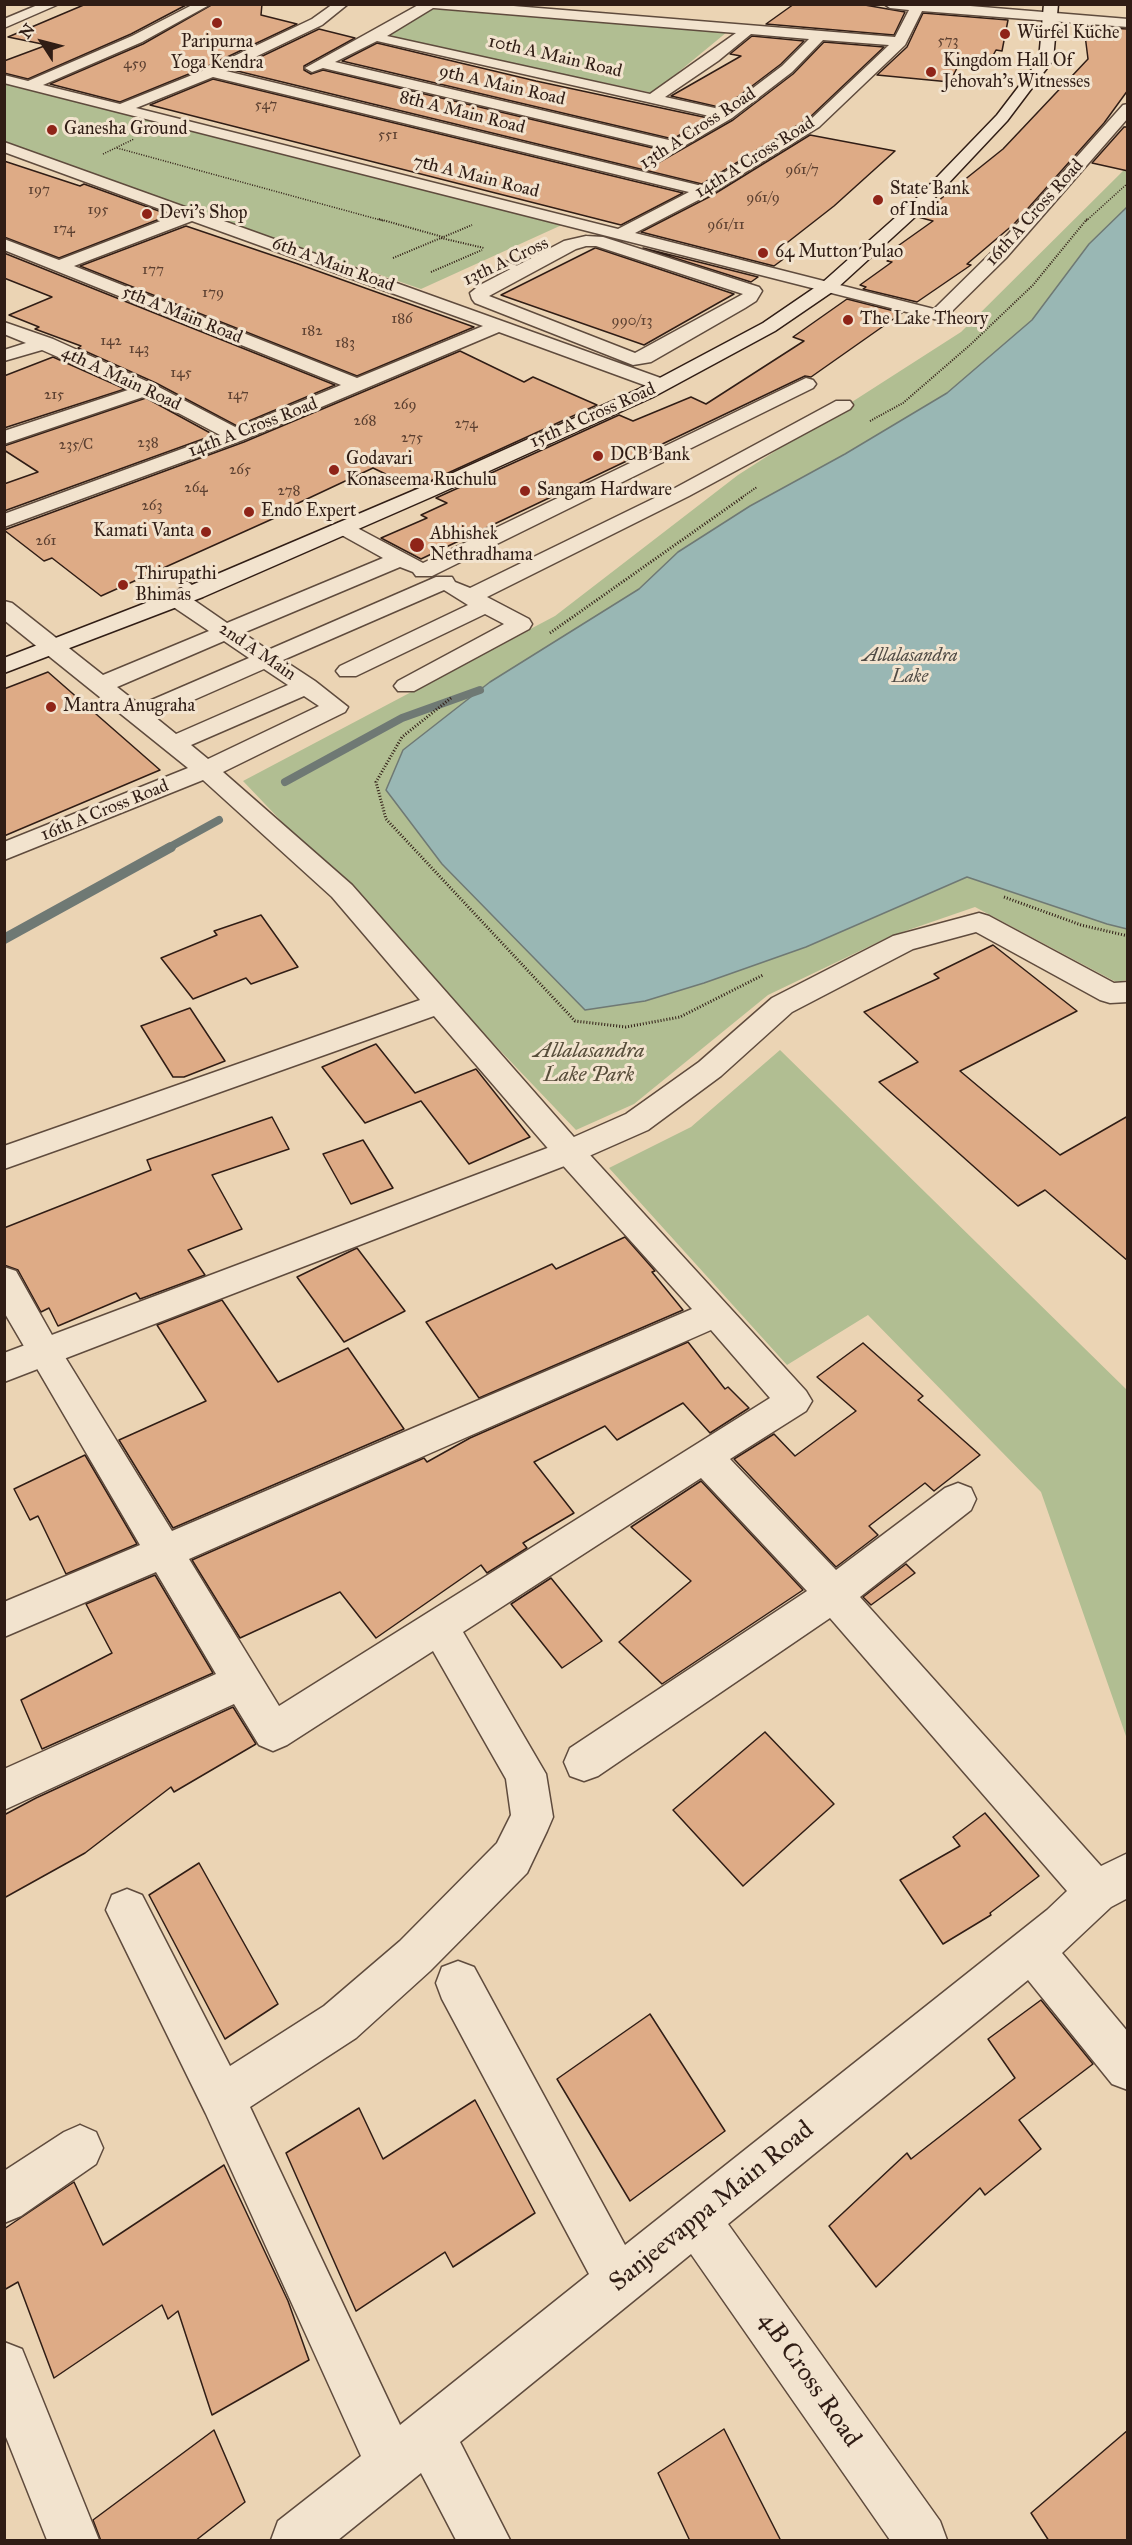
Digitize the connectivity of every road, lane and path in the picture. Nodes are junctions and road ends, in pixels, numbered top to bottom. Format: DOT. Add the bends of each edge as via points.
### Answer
graph roads {
  1 [pos="53,4"];
  2 [pos="205,4"];
  3 [pos="342,4"];
  4 [pos="431,4"];
  5 [pos="890,4"];
  6 [pos="917,7"];
  7 [pos="1052,11"];
  8 [pos="1128,23"];
  9 [pos="4,24"];
  10 [pos="749,29"];
  11 [pos="819,36"];
  12 [pos="375,37"];
  13 [pos="900,42"];
  14 [pos="321,63"];
  15 [pos="212,72"];
  16 [pos="4,79"];
  17 [pos="30,85"];
  18 [pos="273,87"];
  19 [pos="652,99"];
  20 [pos="122,108"];
  21 [pos="1128,108"];
  22 [pos="727,116"];
  23 [pos="138,138"];
  24 [pos="4,147"];
  25 [pos="117,147"];
  26 [pos="675,147"];
  27 [pos="100,155"];
  28 [pos="630,173"];
  29 [pos="1128,183"];
  30 [pos="704,191"];
  31 [pos="194,214"];
  32 [pos="476,223"];
  33 [pos="585,225"];
  34 [pos="621,234"];
  35 [pos="442,238"];
  36 [pos="4,244"];
  37 [pos="386,261"];
  38 [pos="523,262"];
  39 [pos="61,266"];
  40 [pos="422,275"];
  41 [pos="470,279"];
  42 [pos="829,286"];
  43 [pos="448,289"];
  44 [pos="427,300"];
  45 [pos="722,314"];
  46 [pos="938,315"];
  47 [pos="499,326"];
  48 [pos="4,327"];
  49 [pos="766,328"];
  50 [pos="690,331"];
  51 [pos="45,343"];
  52 [pos="735,346"];
  53 [pos="4,356"];
  54 [pos="806,384"];
  55 [pos="662,385"];
  56 [pos="359,386"];
  57 [pos="148,389"];
  58 [pos="843,405"];
  59 [pos="864,424"];
  60 [pos="236,436"];
  61 [pos="4,438"];
  62 [pos="633,470"];
  63 [pos="761,485"];
  64 [pos="681,492"];
  65 [pos="4,521"];
  66 [pos="346,528"];
  67 [pos="400,558"];
  68 [pos="424,571"];
  69 [pos="444,582"];
  70 [pos="185,591"];
  71 [pos="478,601"];
  72 [pos="4,608"];
  73 [pos="226,632"];
  74 [pos="543,638"];
  75 [pos="53,648"];
  76 [pos="267,659"];
  77 [pos="4,666"];
  78 [pos="348,671"];
  79 [pos="100,685"];
  80 [pos="307,686"];
  81 [pos="406,686"];
  82 [pos="459,692"];
  83 [pos="336,707"];
  84 [pos="138,715"];
  85 [pos="173,744"];
  86 [pos="206,770"];
  87 [pos="4,852"];
  88 [pos="993,893"];
  89 [pos="1128,936"];
  90 [pos="765,974"];
  91 [pos="1128,992"];
  92 [pos="438,1004"];
  93 [pos="569,1152"];
  94 [pos="4,1158"];
  95 [pos="4,1280"];
  96 [pos="716,1313"];
  97 [pos="45,1354"];
  98 [pos="4,1368"];
  99 [pos="704,1457"];
  100 [pos="958,1499"];
  101 [pos="165,1552"];
  102 [pos="834,1595"];
  103 [pos="4,1620"];
  104 [pos="438,1625"];
  105 [pos="243,1681"];
  106 [pos="584,1762"];
  107 [pos="4,1790"];
  108 [pos="1112,1883"];
  109 [pos="127,1910"];
  110 [pos="1031,1950"];
  111 [pos="458,1983"];
  112 [pos="1128,2068"];
  113 [pos="222,2098"];
  114 [pos="80,2148"];
  115 [pos="4,2199"];
  116 [pos="696,2220"];
  117 [pos="619,2282"];
  118 [pos="4,2367"];
  119 [pos="410,2450"];
  120 [pos="73,2541"];
  121 [pos="297,2541"];
  122 [pos="483,2541"];
  123 [pos="921,2541"];
  1 -- 9 [label="street"];
  2 -- 17 [label="street" via="137,39"];
  3 -- 15 [label="street" via="317,22"];
  4 -- 10 [label="street"];
  4 -- 12 [label="street"];
  5 -- 6 [label="street"];
  6 -- 7 [label="street"];
  6 -- 13 [label="street, 14th A Cross Road"];
  7 -- 8 [label="street"];
  7 -- 42 [label="street, 15th A Cross Road" via="1046,60 1002,118 921,204"];
  10 -- 11 [label="street"];
  10 -- 19 [label="street"];
  11 -- 13 [label="street"];
  11 -- 22 [label="street, 13th A Cross Road" via="787,69"];
  12 -- 14 [label="street"];
  12 -- 19 [label="street, 10th A Main Road"];
  13 -- 30 [label="street, 14th A Cross Road" via="814,124"];
  14 -- 18 [label="street"];
  14 -- 26 [label="street, 9th A Main Road"];
  15 -- 18 [label="street, 8th A Main Road"];
  15 -- 20 [label="street"];
  16 -- 17 [label="street, 7th A Main Road"];
  17 -- 20 [label="street, 7th A Main Road"];
  18 -- 28 [label="street, 8th A Main Road"];
  19 -- 22 [label="street, 10th A Main Road"];
  20 -- 33 [label="street, 7th A Main Road"];
  21 -- 46 [label="street, 16th A Cross Road" via="1000,254"];
  22 -- 26 [label="street, 13th A Cross Road"];
  23 -- 25 [label="path"];
  24 -- 31 [label="street, 6th A Main Road"];
  25 -- 27 [label="path"];
  25 -- 35 [label="path"];
  26 -- 28 [label="street, 13th A Cross Road"];
  28 -- 30 [label="street, 8th A Main Road"];
  29 -- 59 [label="path" via="1094,211 1033,285 970,345 903,403"];
  30 -- 34 [label="street, 14th A Cross Road"];
  31 -- 39 [label="street"];
  31 -- 44 [label="street, 6th A Main Road"];
  32 -- 35 [label="path"];
  33 -- 34 [label="street, 7th A Main Road"];
  33 -- 38 [label="street, 13th A Cross"];
  34 -- 42 [label="street, 7th A Main Road"];
  35 -- 37 [label="path"];
  35 -- 40 [label="path" via="486,249"];
  36 -- 39 [label="street, 5th A Main Road"];
  38 -- 41 [label="street, 13th A Cross" via="503,264"];
  38 -- 45 [label="street" via="543,259 570,245 597,241 753,291 750,297"];
  38 -- 50 [label="street" via="479,293 481,299 633,359 644,358"];
  39 -- 56 [label="street, 5th A Main Road"];
  42 -- 46 [label="street, 7th A Main Road"];
  42 -- 49 [label="street, 15th A Cross Road"];
  43 -- 44 [label="street, 13th A Cross"];
  44 -- 47 [label="street, 6th A Main Road"];
  45 -- 49 [label="street"];
  45 -- 50 [label="street"];
  47 -- 55 [label="street, 6th A Main Road"];
  47 -- 56 [label="street, 14th A Cross Road"];
  48 -- 51 [label="street, 4th A Main Road"];
  49 -- 52 [label="street, 15th A Cross Road"];
  50 -- 52 [label="street"];
  51 -- 53 [label="street"];
  51 -- 57 [label="street, 4th A Main Road"];
  52 -- 55 [label="street, 15th A Cross Road"];
  54 -- 62 [label="street"];
  55 -- 66 [label="street, 15th A Cross Road"];
  56 -- 60 [label="street, 14th A Cross Road"];
  57 -- 60 [label="street, 4th A Main Road"];
  57 -- 61 [label="street"];
  58 -- 64 [label="street"];
  60 -- 65 [label="street, 14th A Cross Road"];
  62 -- 64 [label="street"];
  62 -- 68 [label="street"];
  63 -- 74 [label="path"];
  64 -- 71 [label="street"];
  66 -- 67 [label="street"];
  66 -- 70 [label="street, 15th A Cross Road"];
  67 -- 68 [label="street"];
  67 -- 73 [label="street"];
  68 -- 69 [label="street"];
  69 -- 71 [label="street"];
  69 -- 76 [label="street"];
  70 -- 73 [label="street, 2nd A Main"];
  70 -- 75 [label="street, 15th A Cross Road" via="103,623"];
  71 -- 78 [label="street"];
  71 -- 81 [label="street" via="521,624"];
  72 -- 75 [label="street"];
  73 -- 76 [label="street, 2nd A Main"];
  73 -- 79 [label="street"];
  75 -- 77 [label="street, 15th A Cross Road"];
  75 -- 79 [label="street"];
  76 -- 80 [label="street, 2nd A Main"];
  76 -- 84 [label="street"];
  79 -- 84 [label="street"];
  80 -- 83 [label="street, 2nd A Main"];
  80 -- 85 [label="street"];
  82 -- 90 [label="path" via="402,737 376,782 386,819 575,1021 626,1027 680,1017"];
  83 -- 86 [label="street, 16th A Cross Road"];
  84 -- 85 [label="street"];
  85 -- 86 [label="street"];
  86 -- 87 [label="street, 16th A Cross Road"];
  86 -- 92 [label="street" via="342,891"];
  88 -- 89 [label="path" via="1081,925"];
  91 -- 93 [label="street" via="1110,993 979,922 903,942 782,1005 710,1069 637,1122"];
  92 -- 93 [label="street"];
  92 -- 94 [label="street"];
  93 -- 96 [label="street"];
  93 -- 97 [label="street"];
  95 -- 97 [label="street"];
  96 -- 99 [label="street" via="794,1401"];
  96 -- 101 [label="street"];
  97 -- 98 [label="street"];
  97 -- 101 [label="street"];
  99 -- 102 [label="street"];
  99 -- 104 [label="street"];
  100 -- 102 [label="street"];
  101 -- 103 [label="street"];
  101 -- 105 [label="street"];
  102 -- 106 [label="street"];
  102 -- 108 [label="street"];
  104 -- 105 [label="street" via="273,1732"];
  104 -- 113 [label="street" via="526,1774 532,1817 512,1858 415,1956 340,2022"];
  105 -- 107 [label="street"];
  108 -- 110 [label="street, Sanjeevappa Main Road"];
  109 -- 113 [label="street"];
  110 -- 112 [label="street"];
  110 -- 116 [label="street, Sanjeevappa Main Road"];
  111 -- 117 [label="street"];
  113 -- 119 [label="street"];
  114 -- 115 [label="street"];
  116 -- 117 [label="street, Sanjeevappa Main Road"];
  116 -- 123 [label="street, 4B Cross Road"];
  117 -- 119 [label="street, Sanjeevappa Main Road"];
  118 -- 120 [label="street"];
  119 -- 121 [label="street, Sanjeevappa Main Road"];
  119 -- 122 [label="street"];
}
